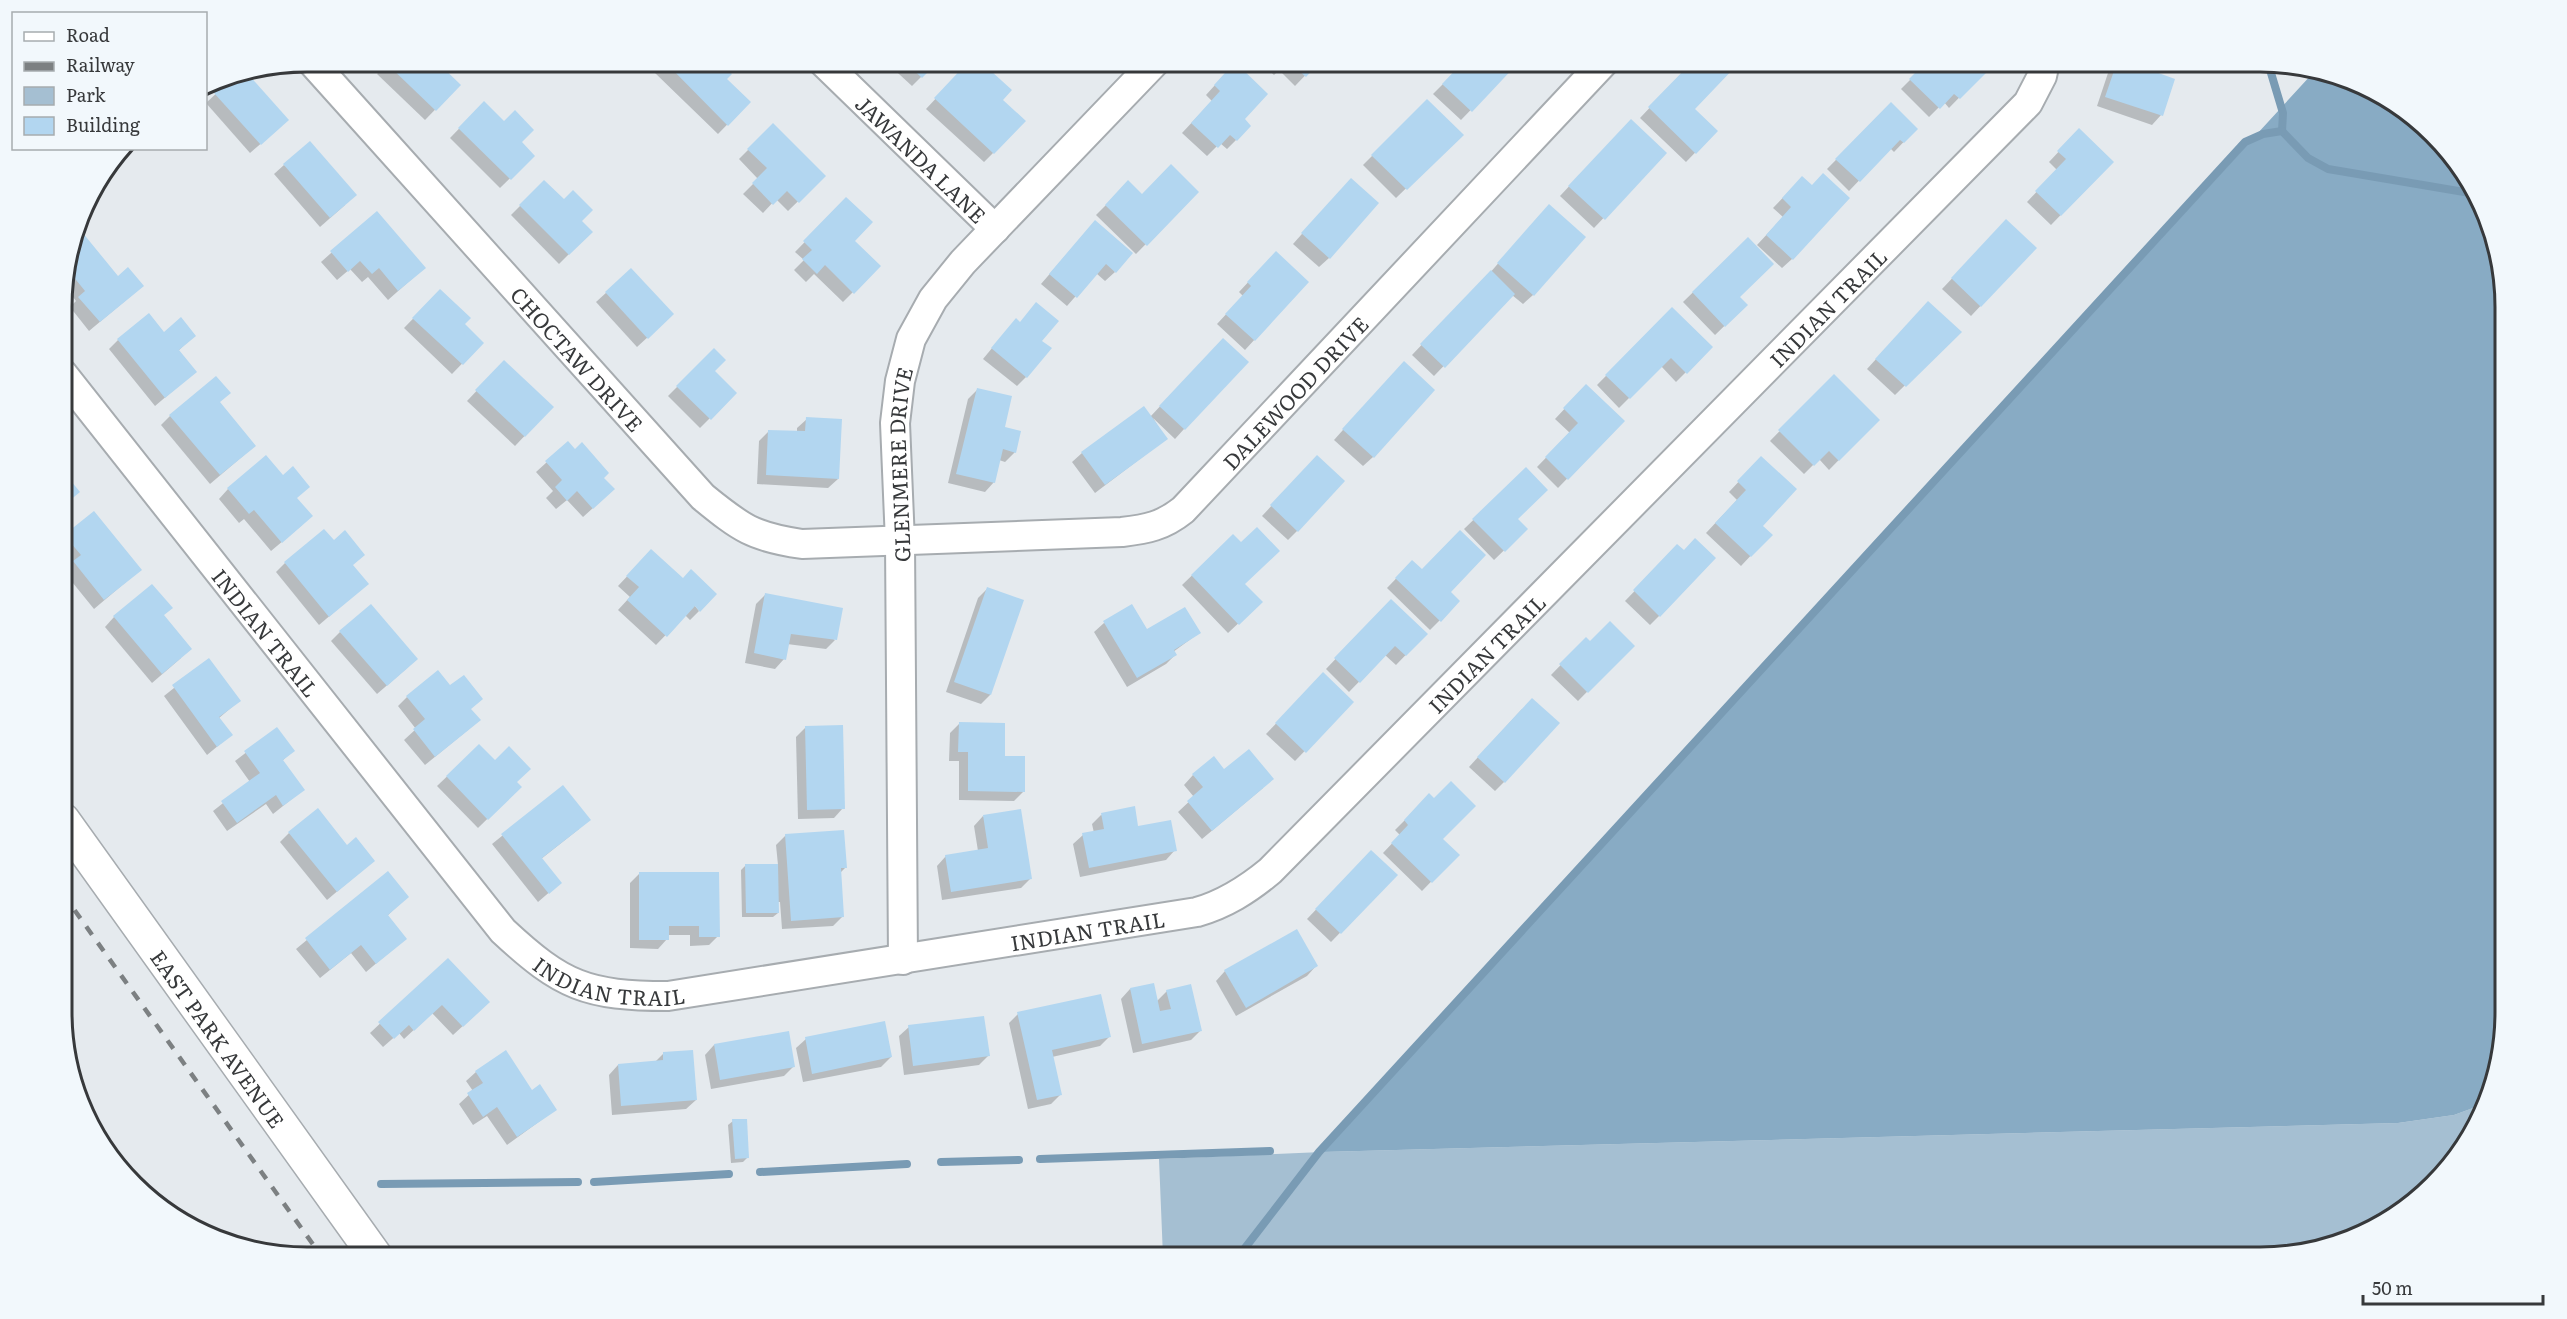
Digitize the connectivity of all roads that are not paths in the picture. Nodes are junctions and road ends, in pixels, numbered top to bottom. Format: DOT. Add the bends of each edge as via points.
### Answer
graph roads {
  1 [pos="321,72"];
  2 [pos="833,72"];
  3 [pos="1145,72"];
  4 [pos="1595,72"];
  5 [pos="2043,72"];
  6 [pos="995,229"];
  7 [pos="72,386"];
  8 [pos="900,542"];
  9 [pos="72,833"];
  10 [pos="903,960"];
  11 [pos="369,1247"];
  1 -- 8 [label="street, CHOCTAW DRIVE" via="711,504 735,523 768,539 802,543"];
  2 -- 6 [label="street, JAWANDA LANE"];
  3 -- 6 [label="street, GLENMERE DRIVE"];
  4 -- 8 [label="street, DALEWOOD DRIVE" via="1169,522 1151,529 1122,532"];
  5 -- 10 [label="street, INDIAN TRAIL" via="2028,103 1253,885 1217,906 1197,912"];
  6 -- 8 [label="street, GLENMERE DRIVE" via="933,299 911,339 895,423"];
  7 -- 10 [label="street, INDIAN TRAIL" via="503,931 558,976 592,991 668,996"];
  8 -- 10 [label="street, GLENMERE DRIVE"];
  9 -- 11 [label="street, EAST PARK AVENUE"];
}
